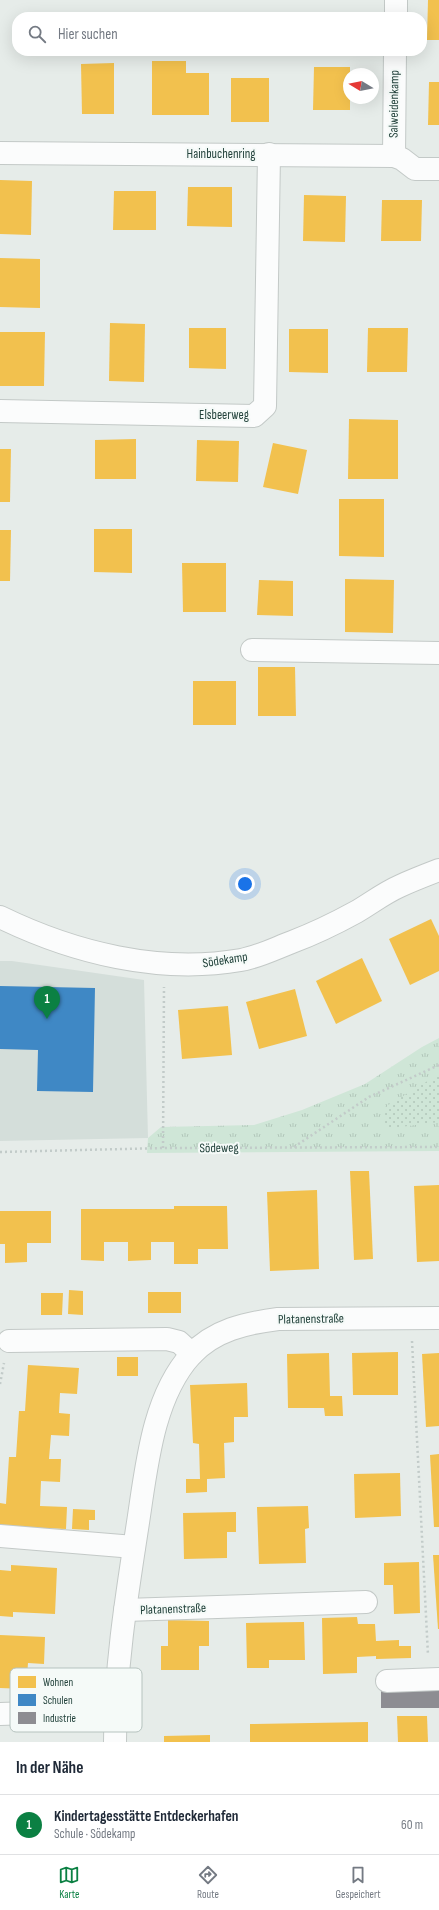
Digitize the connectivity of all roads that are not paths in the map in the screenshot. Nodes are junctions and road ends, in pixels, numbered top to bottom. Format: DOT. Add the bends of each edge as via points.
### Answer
graph roads {
  1 [pos="396,0"];
  2 [pos="396,12"];
  3 [pos="395,56"];
  4 [pos="0,153"];
  5 [pos="269,154"];
  6 [pos="394,156"];
  7 [pos="439,169"];
  8 [pos="0,411"];
  9 [pos="252,650"];
  10 [pos="439,654"];
  11 [pos="439,870"];
  12 [pos="0,917"];
  13 [pos="439,1318"];
  14 [pos="9,1341"];
  15 [pos="192,1354"];
  16 [pos="0,1536"];
  17 [pos="134,1546"];
  18 [pos="366,1602"];
  19 [pos="124,1610"];
  20 [pos="119,1668"];
  21 [pos="434,1679"];
  22 [pos="387,1680"];
  23 [pos="0,1714"];
  24 [pos="10,1714"];
  1 -- 2 [label="street"];
  3 -- 6 [label="street, Salweidenkamp"];
  4 -- 5 [label="street, Hainbuchenring"];
  5 -- 6 [label="street, Hainbuchenring"];
  5 -- 8 [label="street, Elsbeerweg" via="265,406 254,416"];
  6 -- 7 [label="street, Hainbuchenring" via="402,158 414,169"];
  9 -- 10 [label="street"];
  11 -- 12 [label="street, Södekamp" via="399,886 354,913 293,942 250,957 204,964 164,964 128,959 82,948 30,931"];
  13 -- 15 [label="street, Platanenstraße" via="278,1319 253,1322 209,1339"];
  14 -- 15 [label="street" via="167,1339 179,1342"];
  15 -- 17 [label="street, Platanenstraße" via="168,1390 158,1418 148,1460"];
  16 -- 17 [label="street"];
  17 -- 19 [label="street, Platanenstraße"];
  18 -- 19 [label="street, Platanenstraße"];
  19 -- 20 [label="street, Platanenstraße"];
  21 -- 22 [label="street"];
  23 -- 24 [label="street"];
}
